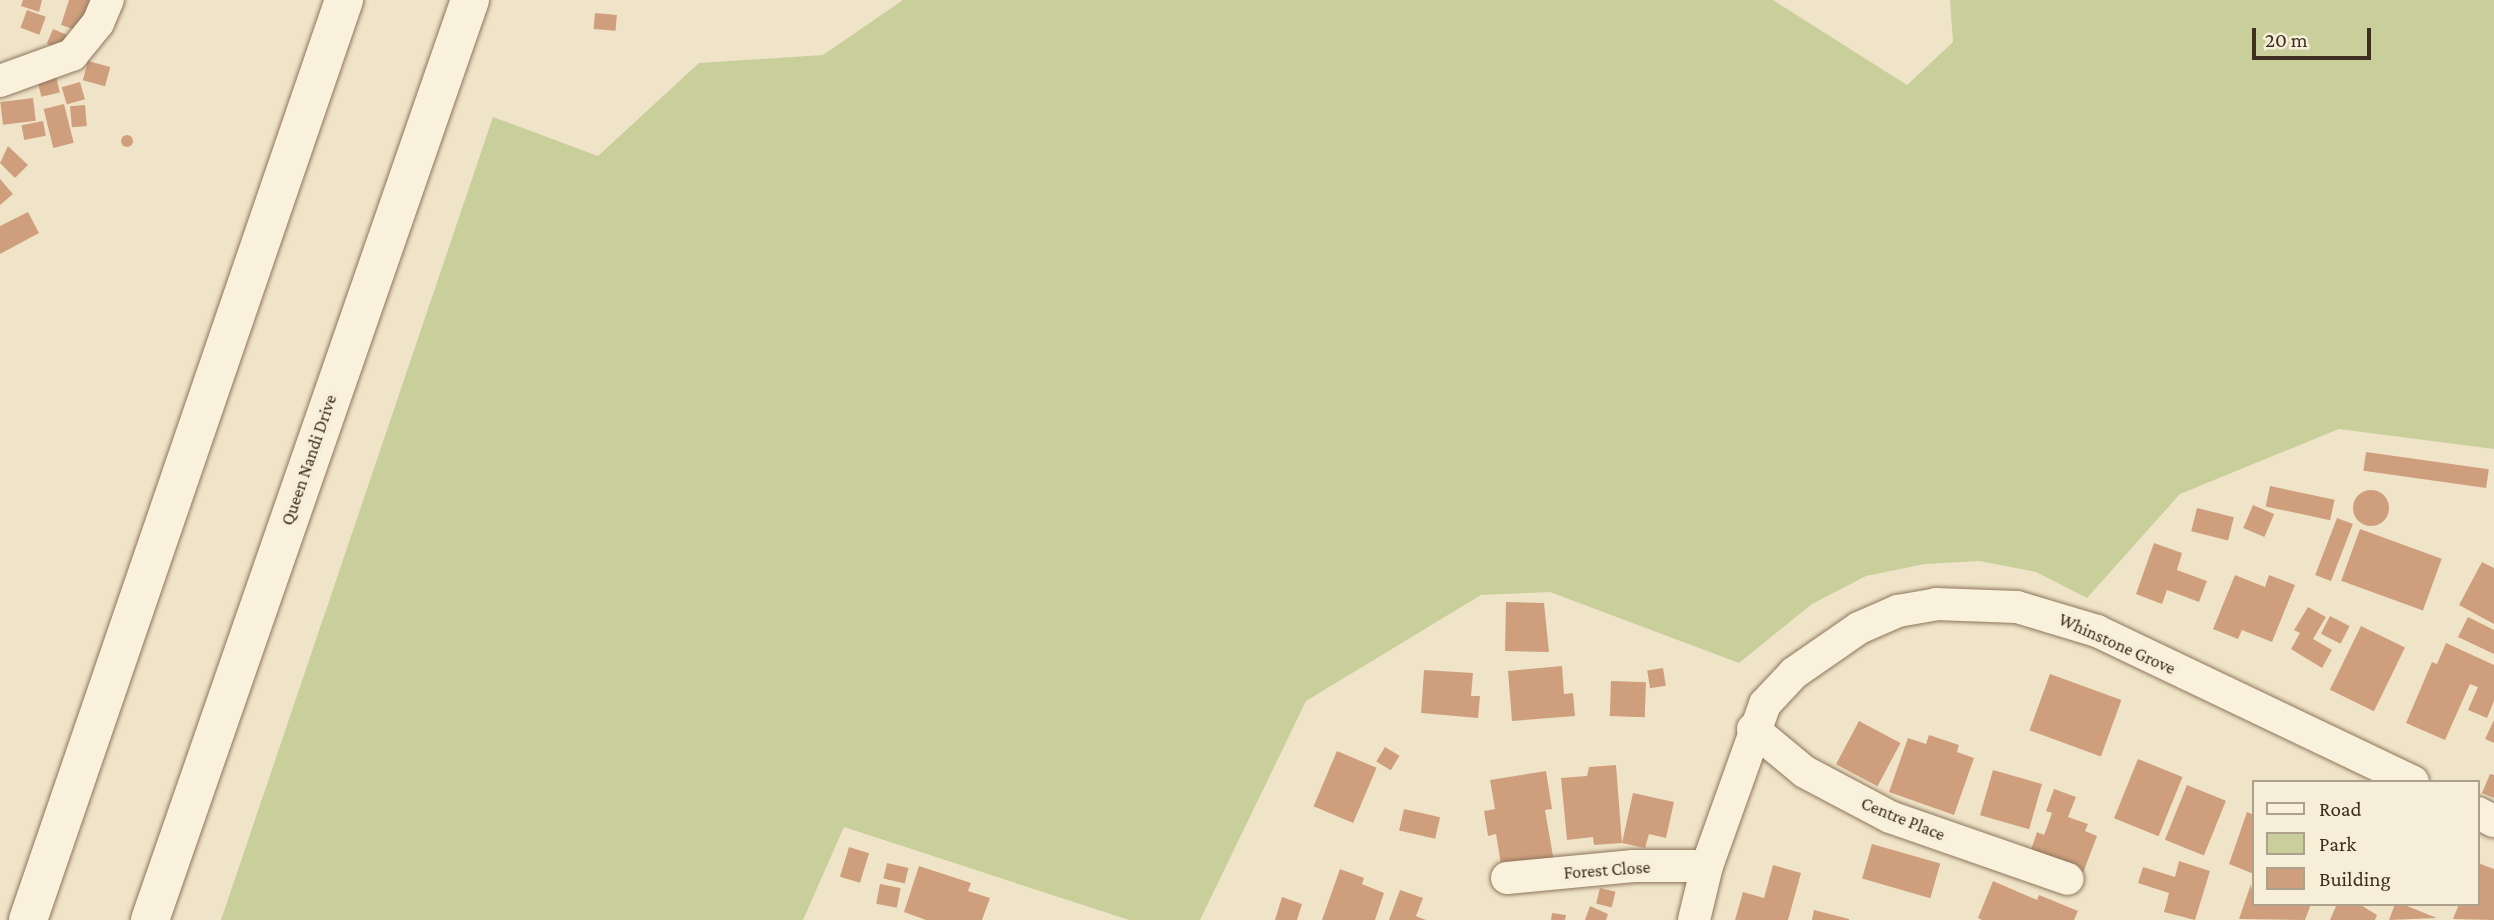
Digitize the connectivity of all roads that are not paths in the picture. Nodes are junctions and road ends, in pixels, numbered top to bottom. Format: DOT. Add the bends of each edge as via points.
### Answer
graph roads {
  1 [pos="108,0"];
  2 [pos="344,0"];
  3 [pos="470,0"];
  4 [pos="0,81"];
  5 [pos="1753,729"];
  6 [pos="2409,780"];
  7 [pos="1707,866"];
  8 [pos="1507,878"];
  9 [pos="2068,879"];
  10 [pos="28,920"];
  11 [pos="150,920"];
  12 [pos="1694,920"];
  1 -- 4 [label="street" via="98,23 72,55"];
  2 -- 10 [label="main road"];
  3 -- 11 [label="main road, Queen Nandi Drive"];
  5 -- 6 [label="street, Whinstone Grove" via="1765,704 1794,673 1859,628 1898,611 1976,602 2017,607 2097,631"];
  5 -- 7 [label="street, Whinstone Grove"];
  5 -- 9 [label="street, Centre Place" via="1805,772 1889,817"];
  7 -- 8 [label="street, Forest Close" via="1633,866"];
  7 -- 12 [label="street, Whinstone Grove"];
}
